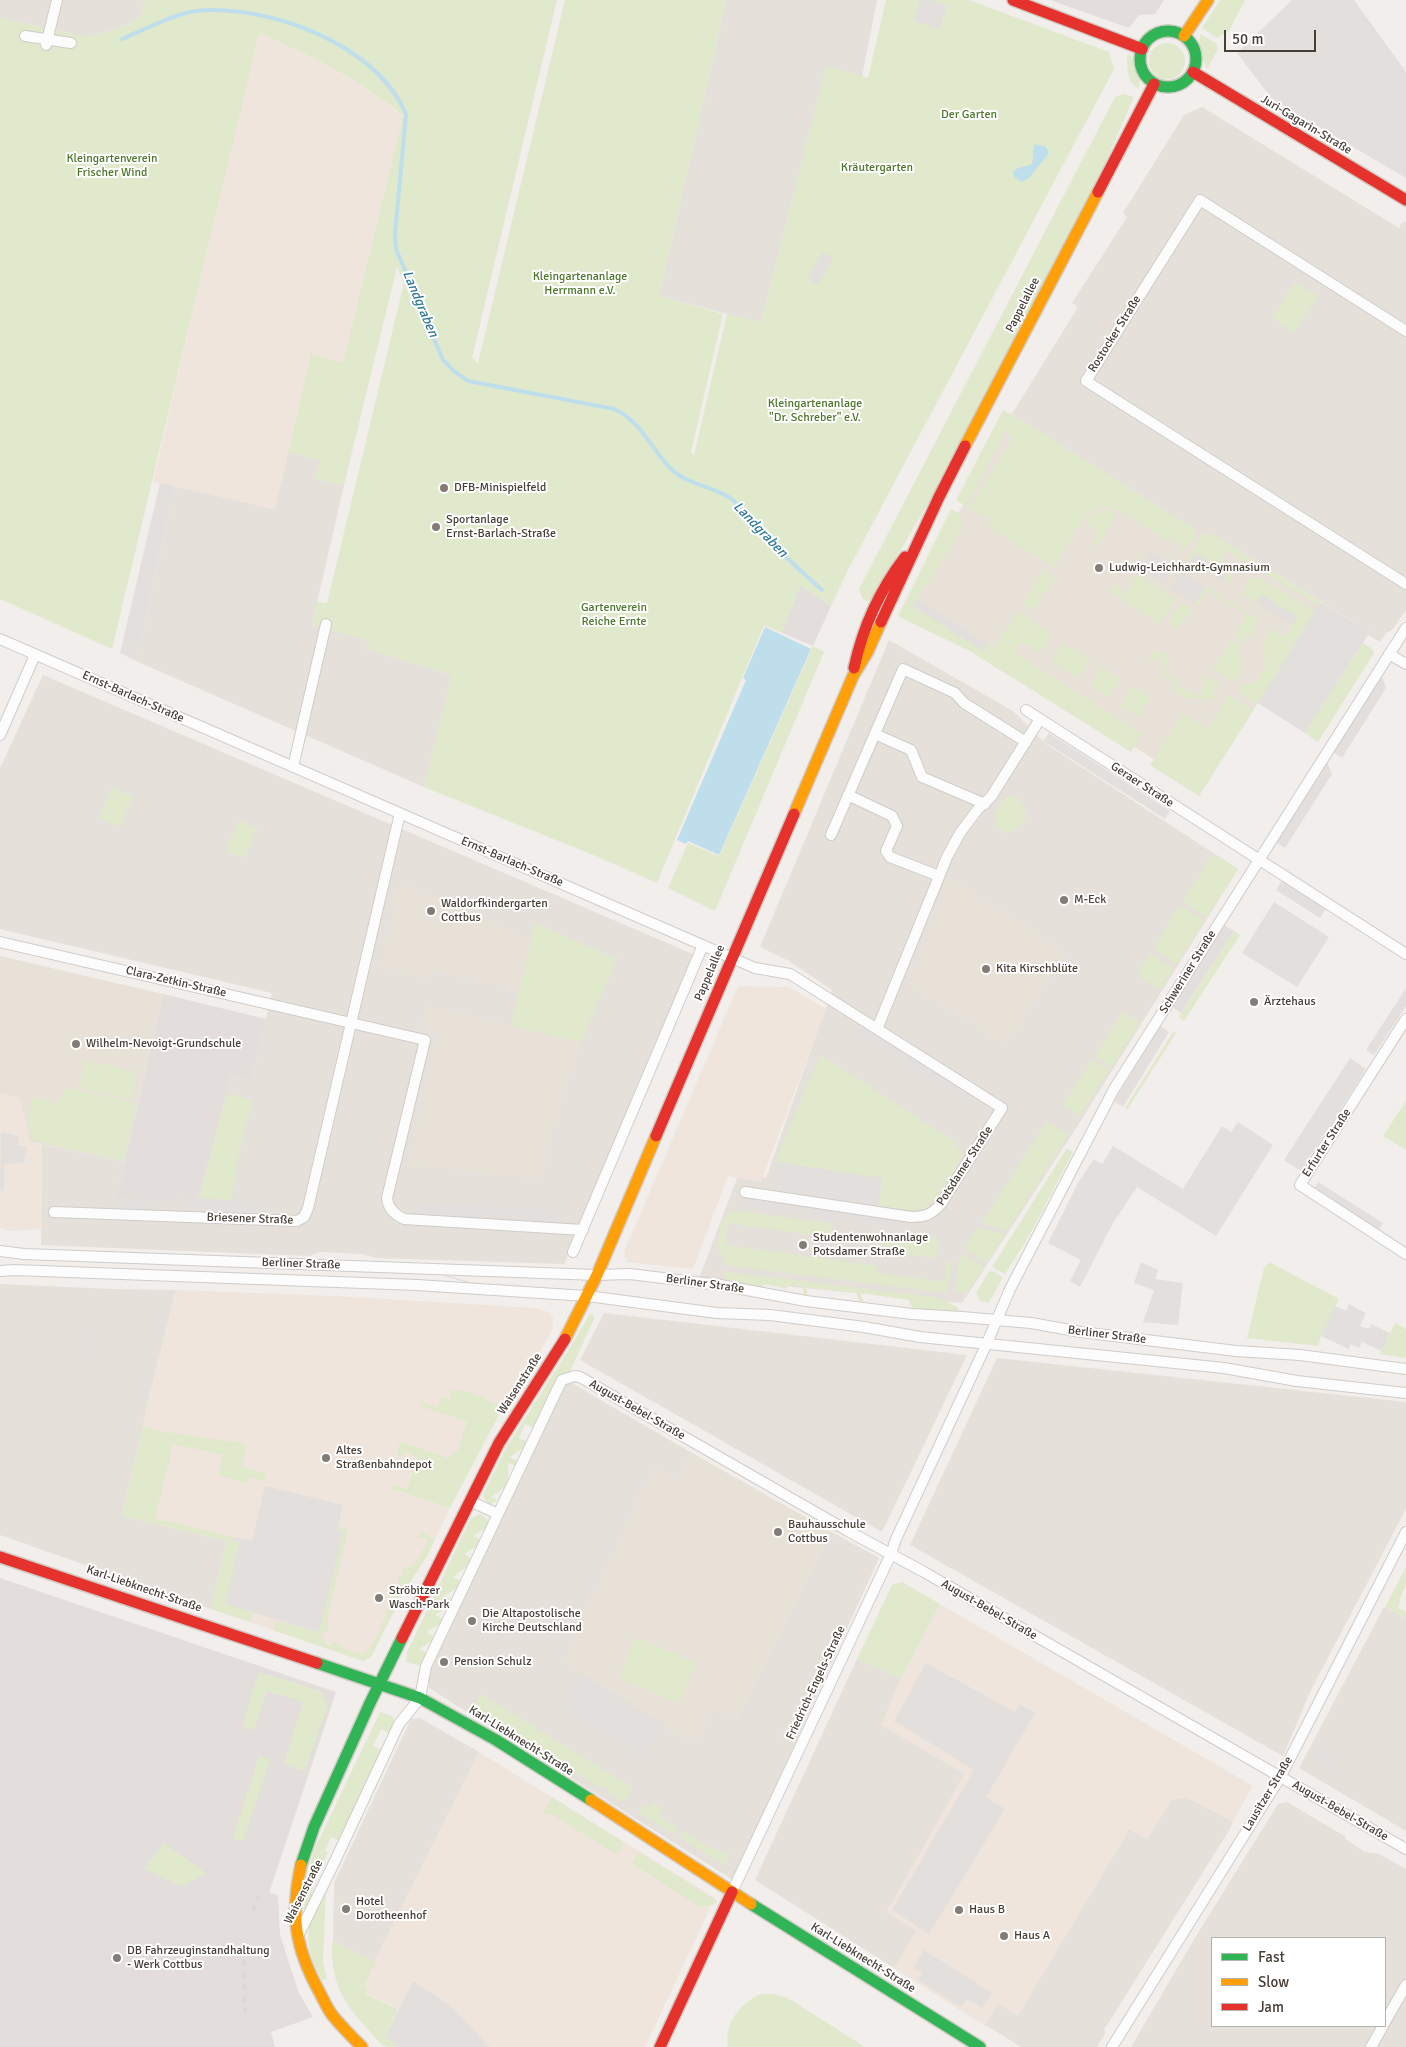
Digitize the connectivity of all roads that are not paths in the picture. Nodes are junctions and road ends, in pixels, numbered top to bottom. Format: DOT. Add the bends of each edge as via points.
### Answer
graph roads {
  1 [pos="57,0"];
  2 [pos="1013,0"];
  3 [pos="1208,0"];
  4 [pos="25,36"];
  5 [pos="1184,36"];
  6 [pos="47,42"];
  7 [pos="70,43"];
  8 [pos="1142,49"];
  9 [pos="1193,72"];
  10 [pos="1154,84"];
  11 [pos="1406,200"];
  12 [pos="1406,331"];
  13 [pos="1406,584"];
  14 [pos="326,624"];
  15 [pos="1406,628"];
  16 [pos="0,639"];
  17 [pos="35,654"];
  18 [pos="1389,654"];
  19 [pos="1406,664"];
  20 [pos="1026,710"];
  21 [pos="1040,719"];
  22 [pos="875,734"];
  23 [pos="0,735"];
  24 [pos="1026,742"];
  25 [pos="293,767"];
  26 [pos="848,795"];
  27 [pos="985,804"];
  28 [pos="400,813"];
  29 [pos="831,835"];
  30 [pos="1258,860"];
  31 [pos="940,876"];
  32 [pos="0,942"];
  33 [pos="703,945"];
  34 [pos="1406,954"];
  35 [pos="732,958"];
  36 [pos="1406,1019"];
  37 [pos="352,1022"];
  38 [pos="877,1029"];
  39 [pos="745,1192"];
  40 [pos="54,1212"];
  41 [pos="583,1230"];
  42 [pos="0,1251"];
  43 [pos="573,1252"];
  44 [pos="1406,1254"];
  45 [pos="0,1271"];
  46 [pos="595,1279"];
  47 [pos="587,1296"];
  48 [pos="994,1325"];
  49 [pos="986,1346"];
  50 [pos="1406,1368"];
  51 [pos="570,1377"];
  52 [pos="1406,1393"];
  53 [pos="470,1501"];
  54 [pos="498,1514"];
  55 [pos="1406,1532"];
  56 [pos="891,1554"];
  57 [pos="0,1557"];
  58 [pos="379,1684"];
  59 [pos="420,1698"];
  60 [pos="1280,1776"];
  61 [pos="1406,1849"];
  62 [pos="732,1892"];
  63 [pos="297,1936"];
  64 [pos="1406,1986"];
  65 [pos="1386,2020"];
  66 [pos="1382,2027"];
  67 [pos="362,2047"];
  68 [pos="660,2047"];
  69 [pos="980,2047"];
  70 [pos="1112,2047"];
  71 [pos="1371,2047"];
  1 -- 6 [label="street"];
  2 -- 8 [label="main road"];
  3 -- 5 [label="main road"];
  4 -- 6 [label="street"];
  5 -- 8 [label="main road" via="1162,32 1153,36"];
  5 -- 9 [label="main road" via="1192,44 1195,54"];
  6 -- 7 [label="street"];
  8 -- 10 [label="main road" via="1141,66"];
  9 -- 10 [label="main road" via="1177,86"];
  9 -- 11 [label="main road, Juri-Gagarin-Straße"];
  10 -- 35 [label="main road, Pappelallee" via="918,540 853,676"];
  12 -- 13 [label="street, Rostocker Straße" via="1200,200 1086,380"];
  14 -- 25 [label="street"];
  15 -- 18 [label="street, Schweriner Straße"];
  16 -- 17 [label="street, Ernst-Barlach-Straße"];
  17 -- 23 [label="street"];
  17 -- 25 [label="street, Ernst-Barlach-Straße"];
  18 -- 19 [label="street"];
  18 -- 30 [label="street, Schweriner Straße"];
  20 -- 21 [label="street, Geraer Straße"];
  21 -- 24 [label="street"];
  21 -- 30 [label="street, Geraer Straße"];
  22 -- 24 [label="street" via="903,669 955,694"];
  22 -- 26 [label="street"];
  22 -- 27 [label="street" via="911,750 922,777"];
  24 -- 27 [label="street"];
  25 -- 28 [label="street, Ernst-Barlach-Straße"];
  26 -- 29 [label="street"];
  26 -- 31 [label="street" via="892,816 897,826 886,851 890,856"];
  27 -- 31 [label="street" via="960,833"];
  28 -- 33 [label="street, Ernst-Barlach-Straße"];
  28 -- 37 [label="street, Briesener Straße"];
  30 -- 34 [label="street"];
  30 -- 48 [label="street, Schweriner Straße" via="1114,1089"];
  31 -- 38 [label="street"];
  32 -- 37 [label="street, Clara-Zetkin-Straße"];
  33 -- 35 [label="street, Ernst-Barlach-Straße"];
  33 -- 41 [label="street, Pappelallee"];
  35 -- 38 [label="street, Potsdamer Straße" via="755,968 790,974"];
  35 -- 46 [label="main road, Pappelallee"];
  36 -- 44 [label="street, Erfurter Straße" via="1300,1185"];
  37 -- 40 [label="street, Briesener Straße" via="308,1208 301,1219"];
  37 -- 41 [label="street" via="425,1040 387,1198 394,1213 404,1218"];
  38 -- 39 [label="street, Potsdamer Straße" via="1002,1108 941,1204 926,1217 911,1217"];
  41 -- 43 [label="street, Pappelallee"];
  42 -- 46 [label="street, Berliner Straße"];
  45 -- 47 [label="street, Berliner Straße" via="417,1285"];
  46 -- 47 [label="main road, Waisenstraße"];
  46 -- 48 [label="street, Berliner Straße" via="630,1274"];
  47 -- 49 [label="street, Berliner Straße" via="717,1313 770,1315"];
  47 -- 53 [label="main road, Waisenstraße" via="564,1341 498,1443"];
  48 -- 49 [label="street, Friedrich-Engels-Straße"];
  48 -- 50 [label="street, Berliner Straße"];
  49 -- 52 [label="street, Berliner Straße" via="1224,1368"];
  49 -- 56 [label="street, Friedrich-Engels-Straße"];
  51 -- 54 [label="street, Waisenstraße" via="562,1380"];
  51 -- 56 [label="street, August-Bebel-Straße" via="580,1377"];
  53 -- 54 [label="street"];
  53 -- 58 [label="main road, Waisenstraße"];
  54 -- 59 [label="street, Waisenstraße" via="426,1666"];
  55 -- 60 [label="street, Lausitzer Straße"];
  56 -- 60 [label="street, August-Bebel-Straße"];
  56 -- 62 [label="street, Friedrich-Engels-Straße"];
  57 -- 58 [label="main road, Karl-Liebknecht-Straße"];
  58 -- 59 [label="main road, Karl-Liebknecht-Straße"];
  58 -- 63 [label="main road, Waisenstraße" via="302,1858 295,1892"];
  59 -- 62 [label="main road, Karl-Liebknecht-Straße" via="531,1763"];
  59 -- 63 [label="street, Waisenstraße" via="399,1724"];
  60 -- 61 [label="street, August-Bebel-Straße"];
  60 -- 70 [label="street, Lausitzer Straße"];
  62 -- 68 [label="main road, Friedrich-Engels-Straße"];
  62 -- 69 [label="main road, Karl-Liebknecht-Straße"];
  63 -- 67 [label="main road" via="308,1972 332,2015"];
  64 -- 65 [label="street"];
  66 -- 71 [label="street"];
}
